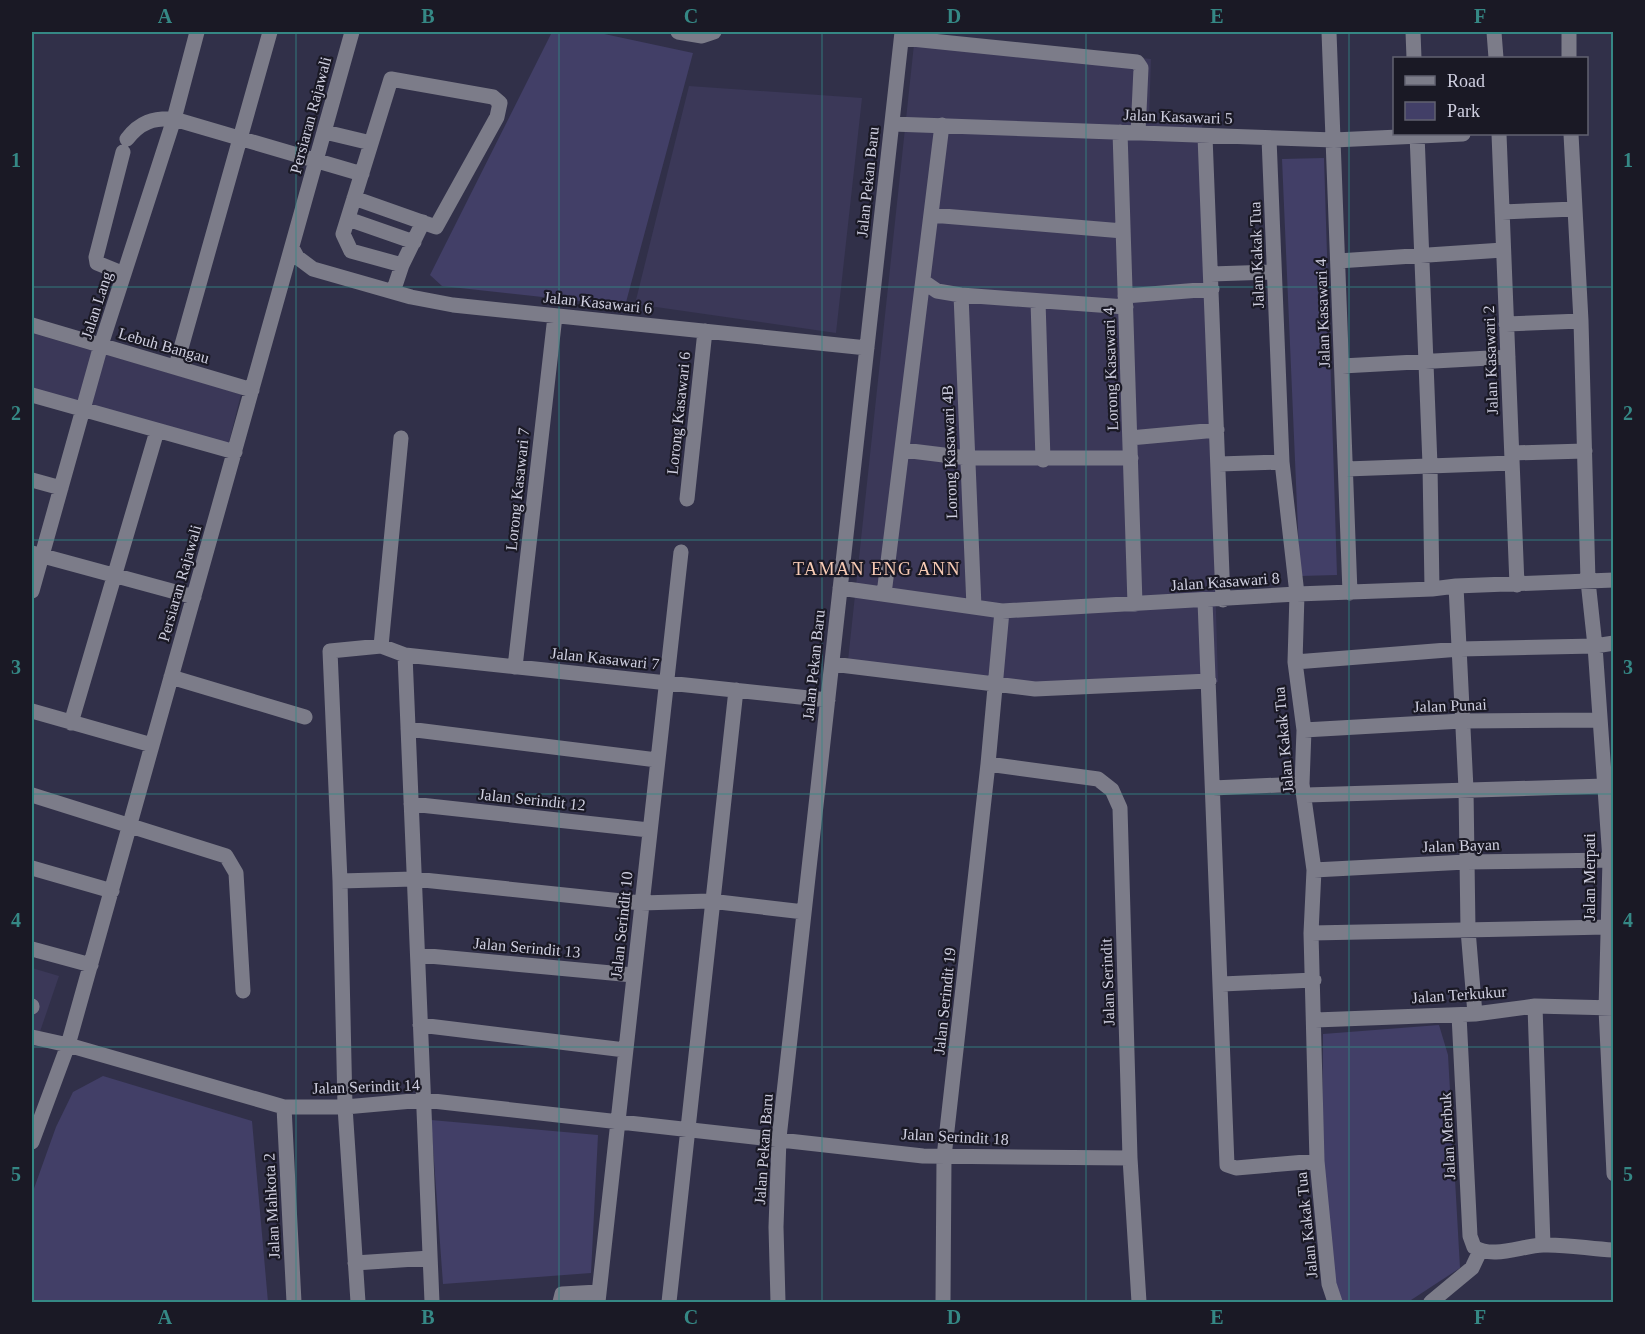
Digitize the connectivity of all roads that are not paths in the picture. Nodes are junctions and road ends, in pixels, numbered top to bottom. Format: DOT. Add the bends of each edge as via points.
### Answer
graph roads {
  1 [pos="196,32"];
  2 [pos="270,32"];
  3 [pos="352,32"];
  4 [pos="678,32"];
  5 [pos="714,32"];
  6 [pos="1329,32"];
  7 [pos="1413,32"];
  8 [pos="1494,32"];
  9 [pos="1569,32"];
  10 [pos="902,35"];
  11 [pos="1414,57"];
  12 [pos="1496,57"];
  13 [pos="1569,57"];
  14 [pos="174,119"];
  15 [pos="892,124"];
  16 [pos="942,125"];
  17 [pos="324,132"];
  18 [pos="1120,132"];
  19 [pos="1138,133"];
  20 [pos="1205,135"];
  21 [pos="1417,135"];
  22 [pos="1498,135"];
  23 [pos="1571,135"];
  24 [pos="240,138"];
  25 [pos="1269,138"];
  26 [pos="1334,140"];
  27 [pos="371,143"];
  28 [pos="316,162"];
  29 [pos="362,174"];
  30 [pos="354,198"];
  31 [pos="1575,209"];
  32 [pos="1502,212"];
  33 [pos="931,215"];
  34 [pos="348,219"];
  35 [pos="423,222"];
  36 [pos="1123,231"];
  37 [pos="414,242"];
  38 [pos="292,248"];
  39 [pos="1503,250"];
  40 [pos="1421,255"];
  41 [pos="1338,261"];
  42 [pos="402,266"];
  43 [pos="1275,272"];
  44 [pos="124,274"];
  45 [pos="329,274"];
  46 [pos="924,282"];
  47 [pos="1211,282"];
  48 [pos="280,289"];
  49 [pos="393,292"];
  50 [pos="961,295"];
  51 [pos="1038,301"];
  52 [pos="1125,301"];
  53 [pos="555,316"];
  54 [pos="1581,321"];
  55 [pos="1506,324"];
  56 [pos="32,325"];
  57 [pos="705,331"];
  58 [pos="101,345"];
  59 [pos="867,348"];
  60 [pos="1508,357"];
  61 [pos="1425,360"];
  62 [pos="176,366"];
  63 [pos="1342,366"];
  64 [pos="252,390"];
  65 [pos="32,395"];
  66 [pos="83,409"];
  67 [pos="1217,430"];
  68 [pos="157,431"];
  69 [pos="401,438"];
  70 [pos="1130,438"];
  71 [pos="903,450"];
  72 [pos="1585,451"];
  73 [pos="235,452"];
  74 [pos="968,458"];
  75 [pos="1131,458"];
  76 [pos="1512,458"];
  77 [pos="1043,460"];
  78 [pos="1282,462"];
  79 [pos="1218,464"];
  80 [pos="1430,465"];
  81 [pos="1346,469"];
  82 [pos="32,480"];
  83 [pos="61,488"];
  84 [pos="687,499"];
  85 [pos="681,552"];
  86 [pos="37,554"];
  87 [pos="113,576"];
  88 [pos="1614,580"];
  89 [pos="1588,581"];
  90 [pos="1517,585"];
  91 [pos="1456,586"];
  92 [pos="840,588"];
  93 [pos="1431,589"];
  94 [pos="32,591"];
  95 [pos="1350,593"];
  96 [pos="884,594"];
  97 [pos="1297,594"];
  98 [pos="194,597"];
  99 [pos="1223,600"];
  100 [pos="1205,601"];
  101 [pos="1135,604"];
  102 [pos="974,607"];
  103 [pos="1002,611"];
  104 [pos="1614,643"];
  105 [pos="381,646"];
  106 [pos="1595,646"];
  107 [pos="1460,649"];
  108 [pos="405,655"];
  109 [pos="1295,662"];
  110 [pos="832,664"];
  111 [pos="515,667"];
  112 [pos="171,677"];
  113 [pos="1209,681"];
  114 [pos="666,683"];
  115 [pos="996,685"];
  116 [pos="736,690"];
  117 [pos="828,700"];
  118 [pos="32,711"];
  119 [pos="305,717"];
  120 [pos="1598,720"];
  121 [pos="1461,721"];
  122 [pos="71,723"];
  123 [pos="408,729"];
  124 [pos="1304,730"];
  125 [pos="152,745"];
  126 [pos="657,760"];
  127 [pos="988,764"];
  128 [pos="1605,786"];
  129 [pos="1213,788"];
  130 [pos="1466,789"];
  131 [pos="1304,790"];
  132 [pos="32,795"];
  133 [pos="411,804"];
  134 [pos="130,825"];
  135 [pos="649,830"];
  136 [pos="1612,860"];
  137 [pos="1466,862"];
  138 [pos="32,868"];
  139 [pos="1314,870"];
  140 [pos="414,879"];
  141 [pos="340,881"];
  142 [pos="112,891"];
  143 [pos="712,901"];
  144 [pos="641,903"];
  145 [pos="804,912"];
  146 [pos="1607,927"];
  147 [pos="1468,930"];
  148 [pos="1311,933"];
  149 [pos="32,949"];
  150 [pos="417,954"];
  151 [pos="91,965"];
  152 [pos="633,975"];
  153 [pos="1314,980"];
  154 [pos="1222,984"];
  155 [pos="243,991"];
  156 [pos="1535,1006"];
  157 [pos="1610,1009"];
  158 [pos="1475,1014"];
  159 [pos="1459,1015"];
  160 [pos="1315,1020"];
  161 [pos="420,1024"];
  162 [pos="32,1037"];
  163 [pos="68,1045"];
  164 [pos="625,1050"];
  165 [pos="423,1100"];
  166 [pos="284,1107"];
  167 [pos="345,1107"];
  168 [pos="617,1120"];
  169 [pos="686,1128"];
  170 [pos="779,1138"];
  171 [pos="32,1142"];
  172 [pos="944,1157"];
  173 [pos="1130,1158"];
  174 [pos="1317,1161"];
  175 [pos="1614,1174"];
  176 [pos="1543,1245"];
  177 [pos="1614,1250"];
  178 [pos="1480,1251"];
  179 [pos="430,1258"];
  180 [pos="355,1263"];
  181 [pos="598,1297"];
  182 [pos="1136,1300"];
  183 [pos="294,1302"];
  184 [pos="358,1302"];
  185 [pos="432,1302"];
  186 [pos="560,1302"];
  187 [pos="669,1302"];
  188 [pos="778,1302"];
  189 [pos="943,1302"];
  190 [pos="1335,1302"];
  191 [pos="1431,1302"];
  1 -- 14 [label="street, Jalan Lang"];
  2 -- 24 [label="street"];
  3 -- 17 [label="street, Persiaran Rajawali"];
  4 -- 5 [label="street" via="702,36"];
  6 -- 26 [label="street, Jalan Kasawari 4"];
  7 -- 11 [label="street"];
  8 -- 12 [label="street"];
  9 -- 13 [label="street"];
  10 -- 15 [label="street, Jalan Pekan Baru"];
  10 -- 19 [label="street" via="1137,62 1141,68"];
  14 -- 24 [label="street"];
  14 -- 44 [label="street, Jalan Lang"];
  14 -- 44 [label="street" via="157,118 137,125 125,146 96,257 97,263"];
  15 -- 16 [label="street, Jalan Kasawari 5"];
  15 -- 59 [label="street, Jalan Pekan Baru"];
  16 -- 18 [label="street, Jalan Kasawari 5"];
  16 -- 33 [label="street"];
  17 -- 27 [label="street"];
  17 -- 28 [label="street, Persiaran Rajawali"];
  18 -- 19 [label="street, Jalan Kasawari 5"];
  18 -- 36 [label="street, Lorong Kasawari 4"];
  19 -- 20 [label="street, Jalan Kasawari 5"];
  20 -- 25 [label="street, Jalan Kasawari 5"];
  20 -- 47 [label="street"];
  21 -- 26 [label="street, Jalan Kasawari 5"];
  21 -- 40 [label="street"];
  22 -- 32 [label="street, Jalan Kasawari 2"];
  23 -- 31 [label="street, Jalan Merpati"];
  24 -- 28 [label="street"];
  24 -- 62 [label="street"];
  25 -- 26 [label="street, Jalan Kasawari 5"];
  25 -- 43 [label="street, Jalan Kakak Tua"];
  26 -- 41 [label="street, Jalan Kasawari 4"];
  27 -- 29 [label="street"];
  27 -- 35 [label="street" via="391,79 493,97 500,104 497,117 436,227"];
  28 -- 29 [label="street"];
  28 -- 38 [label="street, Persiaran Rajawali"];
  29 -- 30 [label="street"];
  30 -- 34 [label="street"];
  30 -- 35 [label="street"];
  31 -- 32 [label="street"];
  31 -- 54 [label="street, Jalan Merpati"];
  32 -- 39 [label="street, Jalan Kasawari 2"];
  33 -- 36 [label="street"];
  33 -- 46 [label="street"];
  34 -- 37 [label="street"];
  34 -- 42 [label="street" via="343,234 351,251"];
  35 -- 37 [label="street"];
  36 -- 52 [label="street, Lorong Kasawari 4"];
  37 -- 42 [label="street"];
  38 -- 45 [label="street" via="305,264"];
  38 -- 48 [label="street, Persiaran Rajawali"];
  39 -- 40 [label="street"];
  39 -- 55 [label="street, Jalan Kasawari 2"];
  40 -- 41 [label="street"];
  40 -- 61 [label="street"];
  41 -- 63 [label="street, Jalan Kasawari 4"];
  42 -- 49 [label="street"];
  43 -- 47 [label="street"];
  43 -- 78 [label="street, Jalan Kakak Tua"];
  44 -- 58 [label="street, Jalan Lang"];
  45 -- 48 [label="street" via="293,276"];
  45 -- 49 [label="street, Jalan Kasawari 6"];
  46 -- 50 [label="street" via="937,291"];
  46 -- 71 [label="street"];
  47 -- 52 [label="street"];
  47 -- 67 [label="street"];
  48 -- 64 [label="street, Persiaran Rajawali"];
  49 -- 53 [label="street, Jalan Kasawari 6" via="453,305"];
  50 -- 51 [label="street"];
  50 -- 74 [label="street, Lorong Kasawari 4B"];
  51 -- 52 [label="street"];
  51 -- 77 [label="street"];
  52 -- 70 [label="street, Lorong Kasawari 4"];
  53 -- 57 [label="street, Jalan Kasawari 6"];
  53 -- 111 [label="street, Lorong Kasawari 7"];
  54 -- 55 [label="street"];
  54 -- 72 [label="street, Jalan Merpati"];
  55 -- 60 [label="street, Jalan Kasawari 2"];
  56 -- 58 [label="street, Lebuh Bangau"];
  57 -- 59 [label="street, Jalan Kasawari 6"];
  57 -- 84 [label="street, Lorong Kasawari 6"];
  58 -- 62 [label="street, Lebuh Bangau"];
  58 -- 66 [label="street, Jalan Lang"];
  59 -- 92 [label="street, Jalan Pekan Baru"];
  60 -- 61 [label="street"];
  60 -- 76 [label="street, Jalan Kasawari 2"];
  61 -- 63 [label="street"];
  61 -- 80 [label="street"];
  62 -- 64 [label="street, Lebuh Bangau"];
  63 -- 81 [label="street, Jalan Kasawari 4"];
  64 -- 73 [label="street, Persiaran Rajawali"];
  65 -- 66 [label="street"];
  66 -- 68 [label="street"];
  66 -- 83 [label="street, Jalan Lang"];
  67 -- 70 [label="street"];
  67 -- 79 [label="street"];
  68 -- 73 [label="street"];
  68 -- 87 [label="street"];
  69 -- 105 [label="street"];
  70 -- 75 [label="street, Lorong Kasawari 4"];
  71 -- 74 [label="street"];
  71 -- 96 [label="street"];
  72 -- 76 [label="street"];
  72 -- 89 [label="street, Jalan Merpati"];
  73 -- 98 [label="street, Persiaran Rajawali"];
  74 -- 77 [label="street"];
  74 -- 102 [label="street, Lorong Kasawari 4B"];
  75 -- 77 [label="street"];
  75 -- 101 [label="street, Lorong Kasawari 4"];
  76 -- 80 [label="street"];
  76 -- 90 [label="street, Jalan Kasawari 2"];
  78 -- 79 [label="street"];
  78 -- 97 [label="street, Jalan Kakak Tua"];
  79 -- 99 [label="street"];
  80 -- 81 [label="street"];
  80 -- 93 [label="street"];
  81 -- 95 [label="street, Jalan Kasawari 4"];
  82 -- 83 [label="street"];
  83 -- 86 [label="street, Jalan Lang"];
  85 -- 114 [label="street, Jalan Serindit 10"];
  86 -- 87 [label="street"];
  86 -- 94 [label="street, Jalan Lang"];
  87 -- 98 [label="street"];
  87 -- 122 [label="street"];
  88 -- 89 [label="street, Jalan Kasawari 8"];
  89 -- 90 [label="street, Jalan Kasawari 8"];
  89 -- 106 [label="street, Jalan Merpati"];
  90 -- 91 [label="street, Jalan Kasawari 8"];
  91 -- 93 [label="street, Jalan Kasawari 8"];
  91 -- 107 [label="street"];
  92 -- 96 [label="street, Jalan Kasawari 8"];
  92 -- 110 [label="street, Jalan Pekan Baru"];
  93 -- 95 [label="street, Jalan Kasawari 8"];
  95 -- 97 [label="street, Jalan Kasawari 8"];
  96 -- 102 [label="street, Jalan Kasawari 8"];
  97 -- 99 [label="street, Jalan Kasawari 8"];
  97 -- 109 [label="street, Jalan Kakak Tua"];
  98 -- 112 [label="street, Persiaran Rajawali"];
  99 -- 100 [label="street, Jalan Kasawari 8"];
  100 -- 101 [label="street, Jalan Kasawari 8"];
  100 -- 113 [label="street"];
  101 -- 103 [label="street, Jalan Kasawari 8"];
  102 -- 103 [label="street, Jalan Kasawari 8"];
  103 -- 115 [label="street, Jalan Serindit 19"];
  104 -- 106 [label="street"];
  105 -- 108 [label="street, Jalan Kasawari 7"];
  105 -- 141 [label="street" via="330,651"];
  106 -- 107 [label="street"];
  106 -- 120 [label="street, Jalan Merpati"];
  107 -- 109 [label="street"];
  107 -- 121 [label="street"];
  108 -- 111 [label="street, Jalan Kasawari 7"];
  108 -- 123 [label="street"];
  109 -- 124 [label="street, Jalan Kakak Tua"];
  110 -- 115 [label="street"];
  110 -- 117 [label="street, Jalan Pekan Baru"];
  111 -- 114 [label="street, Jalan Kasawari 7"];
  112 -- 119 [label="street"];
  112 -- 125 [label="street, Persiaran Rajawali"];
  113 -- 115 [label="street" via="1035,688"];
  113 -- 129 [label="street"];
  114 -- 116 [label="street, Jalan Kasawari 7"];
  114 -- 126 [label="street, Jalan Serindit 10"];
  115 -- 127 [label="street, Jalan Serindit 19"];
  116 -- 117 [label="street, Jalan Kasawari 7"];
  116 -- 143 [label="street"];
  117 -- 145 [label="street, Jalan Pekan Baru"];
  118 -- 122 [label="street"];
  120 -- 121 [label="street, Jalan Punai"];
  120 -- 128 [label="street, Jalan Merpati"];
  121 -- 124 [label="street, Jalan Punai"];
  121 -- 130 [label="street"];
  122 -- 125 [label="street"];
  123 -- 126 [label="street"];
  123 -- 133 [label="street"];
  124 -- 131 [label="street, Jalan Kakak Tua"];
  125 -- 134 [label="street, Persiaran Rajawali"];
  126 -- 135 [label="street, Jalan Serindit 10"];
  127 -- 172 [label="street, Jalan Serindit 19"];
  127 -- 173 [label="street, Jalan Serindit" via="1098,779 1112,790 1120,808"];
  128 -- 130 [label="street"];
  128 -- 136 [label="street, Jalan Merpati"];
  129 -- 131 [label="street"];
  129 -- 154 [label="street"];
  130 -- 131 [label="street"];
  130 -- 137 [label="street"];
  131 -- 139 [label="street, Jalan Kakak Tua"];
  132 -- 134 [label="street"];
  133 -- 135 [label="street, Jalan Serindit 12"];
  133 -- 140 [label="street"];
  134 -- 142 [label="street, Persiaran Rajawali"];
  134 -- 155 [label="street" via="226,856 236,873"];
  135 -- 144 [label="street, Jalan Serindit 10"];
  136 -- 137 [label="street, Jalan Bayan"];
  136 -- 146 [label="street, Jalan Merpati"];
  137 -- 139 [label="street, Jalan Bayan"];
  137 -- 147 [label="street"];
  138 -- 142 [label="street"];
  139 -- 148 [label="street, Jalan Kakak Tua"];
  140 -- 141 [label="street"];
  140 -- 144 [label="street"];
  140 -- 150 [label="street"];
  141 -- 167 [label="street"];
  142 -- 151 [label="street, Persiaran Rajawali"];
  143 -- 144 [label="street"];
  143 -- 145 [label="street"];
  143 -- 169 [label="street"];
  144 -- 152 [label="street, Jalan Serindit 10"];
  145 -- 170 [label="street, Jalan Pekan Baru"];
  146 -- 147 [label="street"];
  146 -- 157 [label="street, Jalan Merpati"];
  147 -- 148 [label="street"];
  147 -- 158 [label="street"];
  148 -- 153 [label="street, Jalan Kakak Tua"];
  149 -- 151 [label="street"];
  150 -- 152 [label="street, Jalan Serindit 13"];
  150 -- 161 [label="street"];
  151 -- 163 [label="street, Persiaran Rajawali"];
  152 -- 164 [label="street, Jalan Serindit 10"];
  153 -- 154 [label="street"];
  153 -- 160 [label="street, Jalan Kakak Tua"];
  154 -- 174 [label="street" via="1227,1165 1236,1168"];
  156 -- 157 [label="street, Jalan Terkukur"];
  156 -- 158 [label="street, Jalan Terkukur"];
  156 -- 176 [label="street"];
  157 -- 175 [label="street, Jalan Merpati"];
  158 -- 159 [label="street, Jalan Terkukur"];
  159 -- 160 [label="street, Jalan Terkukur"];
  159 -- 178 [label="street, Jalan Merbuk" via="1470,1236"];
  160 -- 174 [label="street, Jalan Kakak Tua"];
  161 -- 164 [label="street"];
  161 -- 165 [label="street"];
  162 -- 163 [label="street, Jalan Serindit 14"];
  163 -- 166 [label="street, Jalan Serindit 14"];
  163 -- 171 [label="street, Persiaran Rajawali"];
  164 -- 168 [label="street, Jalan Serindit 10"];
  165 -- 167 [label="street, Jalan Serindit 14"];
  165 -- 168 [label="street, Jalan Serindit 14"];
  165 -- 179 [label="street"];
  166 -- 167 [label="street, Jalan Serindit 14"];
  166 -- 183 [label="street, Jalan Mahkota 2"];
  167 -- 180 [label="street"];
  168 -- 169 [label="street, Jalan Serindit 14"];
  168 -- 181 [label="street, Jalan Serindit 10"];
  169 -- 170 [label="street, Jalan Serindit 14"];
  169 -- 187 [label="street"];
  170 -- 172 [label="street, Jalan Serindit 18"];
  170 -- 188 [label="street, Jalan Pekan Baru"];
  172 -- 173 [label="street, Jalan Serindit 18"];
  172 -- 189 [label="street, Jalan Serindit 19"];
  173 -- 182 [label="street, Jalan Serindit"];
  174 -- 190 [label="street, Jalan Kakak Tua" via="1329,1284"];
  176 -- 177 [label="street"];
  176 -- 178 [label="street"];
  178 -- 191 [label="street" via="1472,1268"];
  179 -- 180 [label="street"];
  179 -- 185 [label="street"];
  180 -- 184 [label="street"];
  181 -- 186 [label="street" via="562,1294"];
}
